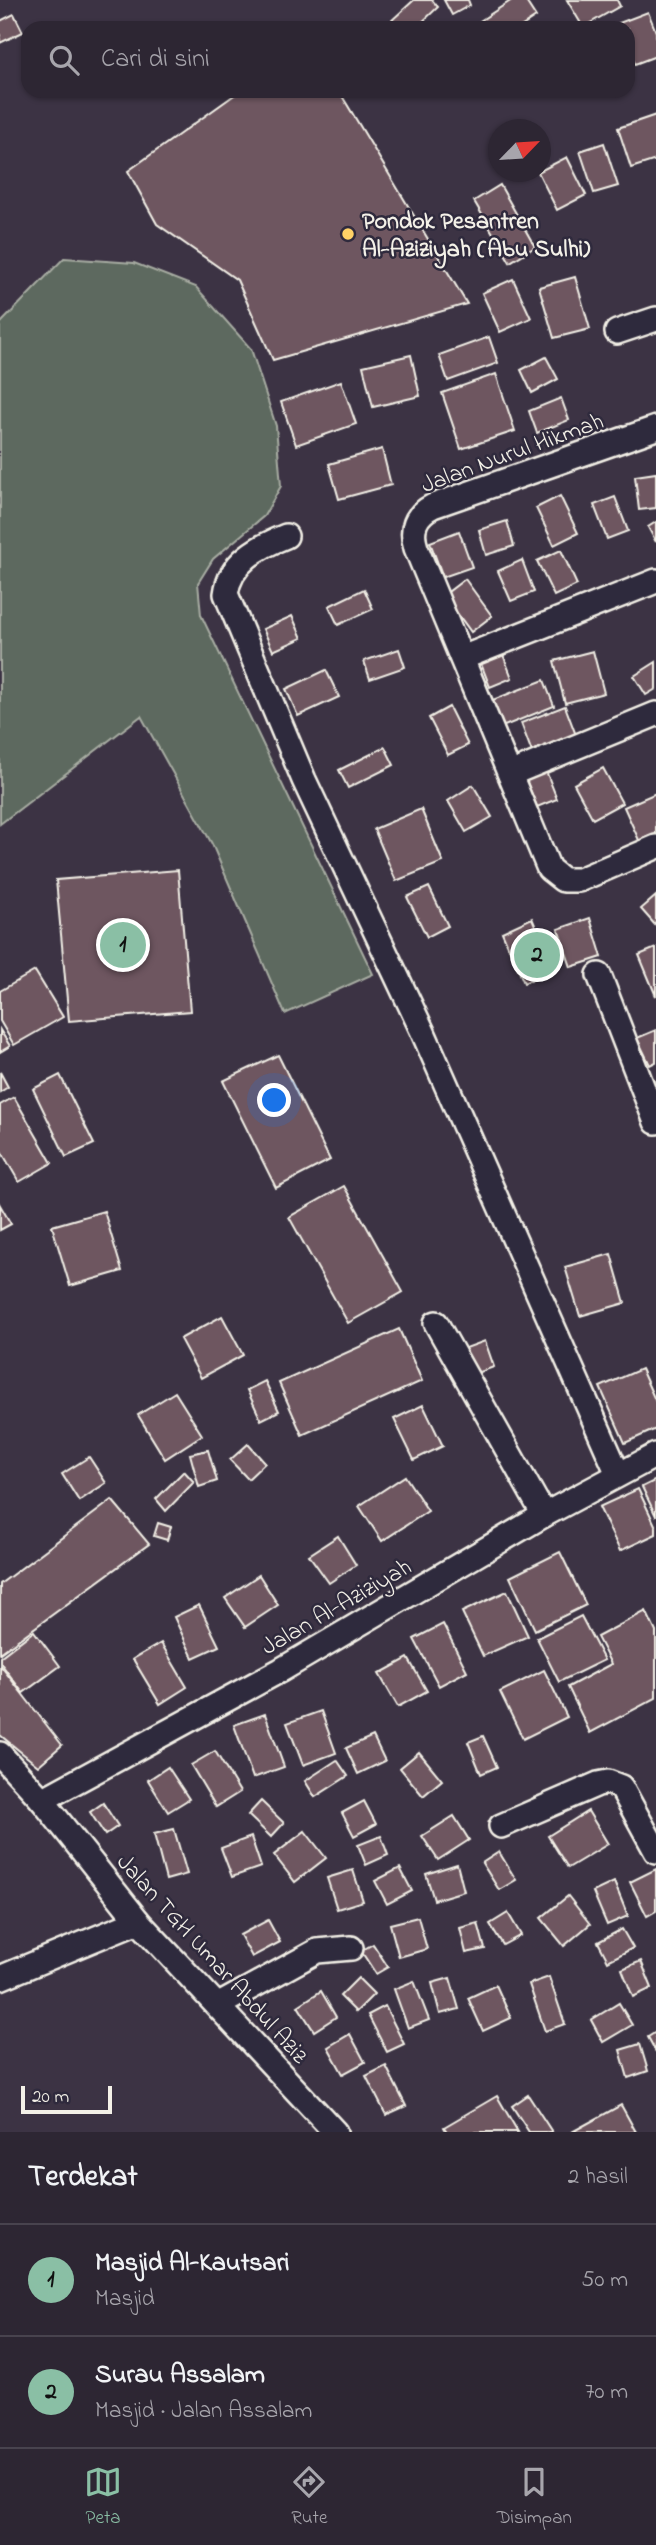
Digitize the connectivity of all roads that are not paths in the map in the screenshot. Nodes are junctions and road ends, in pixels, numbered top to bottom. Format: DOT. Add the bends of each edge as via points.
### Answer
graph roads {
  1 [pos="656,319"];
  2 [pos="617,332"];
  3 [pos="656,428"];
  4 [pos="286,536"];
  5 [pos="656,581"];
  6 [pos="462,658"];
  7 [pos="656,714"];
  8 [pos="510,774"];
  9 [pos="656,847"];
  10 [pos="600,975"];
  11 [pos="656,1122"];
  12 [pos="436,1323"];
  13 [pos="656,1455"];
  14 [pos="618,1474"];
  15 [pos="544,1515"];
  16 [pos="0,1754"];
  17 [pos="42,1800"];
  18 [pos="501,1826"];
  19 [pos="656,1851"];
  20 [pos="138,1921"];
  21 [pos="351,1948"];
  22 [pos="0,1978"];
  23 [pos="219,2005"];
  24 [pos="335,2132"];
  1 -- 2 [label="street"];
  3 -- 6 [label="street, Jalan Nurul Hikmah" via="428,508 415,523 416,548"];
  4 -- 14 [label="street" via="242,560 228,579 226,594 304,780 422,1030"];
  5 -- 6 [label="street"];
  6 -- 8 [label="street"];
  7 -- 8 [label="street"];
  8 -- 9 [label="street" via="547,865 558,878 579,880"];
  10 -- 11 [label="street"];
  12 -- 15 [label="street"];
  13 -- 14 [label="street, Jalan Al-Aziziyah"];
  14 -- 15 [label="street, Jalan Al-Aziziyah"];
  15 -- 17 [label="street, Jalan Al-Aziziyah" via="281,1670"];
  16 -- 17 [label="street, Jalan TGH Umar Abdul Aziz"];
  17 -- 20 [label="street, Jalan TGH Umar Abdul Aziz"];
  18 -- 19 [label="street" via="611,1782 621,1787"];
  20 -- 22 [label="street"];
  20 -- 23 [label="street, Jalan TGH Umar Abdul Aziz"];
  21 -- 23 [label="street" via="317,1951"];
  23 -- 24 [label="street, Jalan TGH Umar Abdul Aziz"];
}
